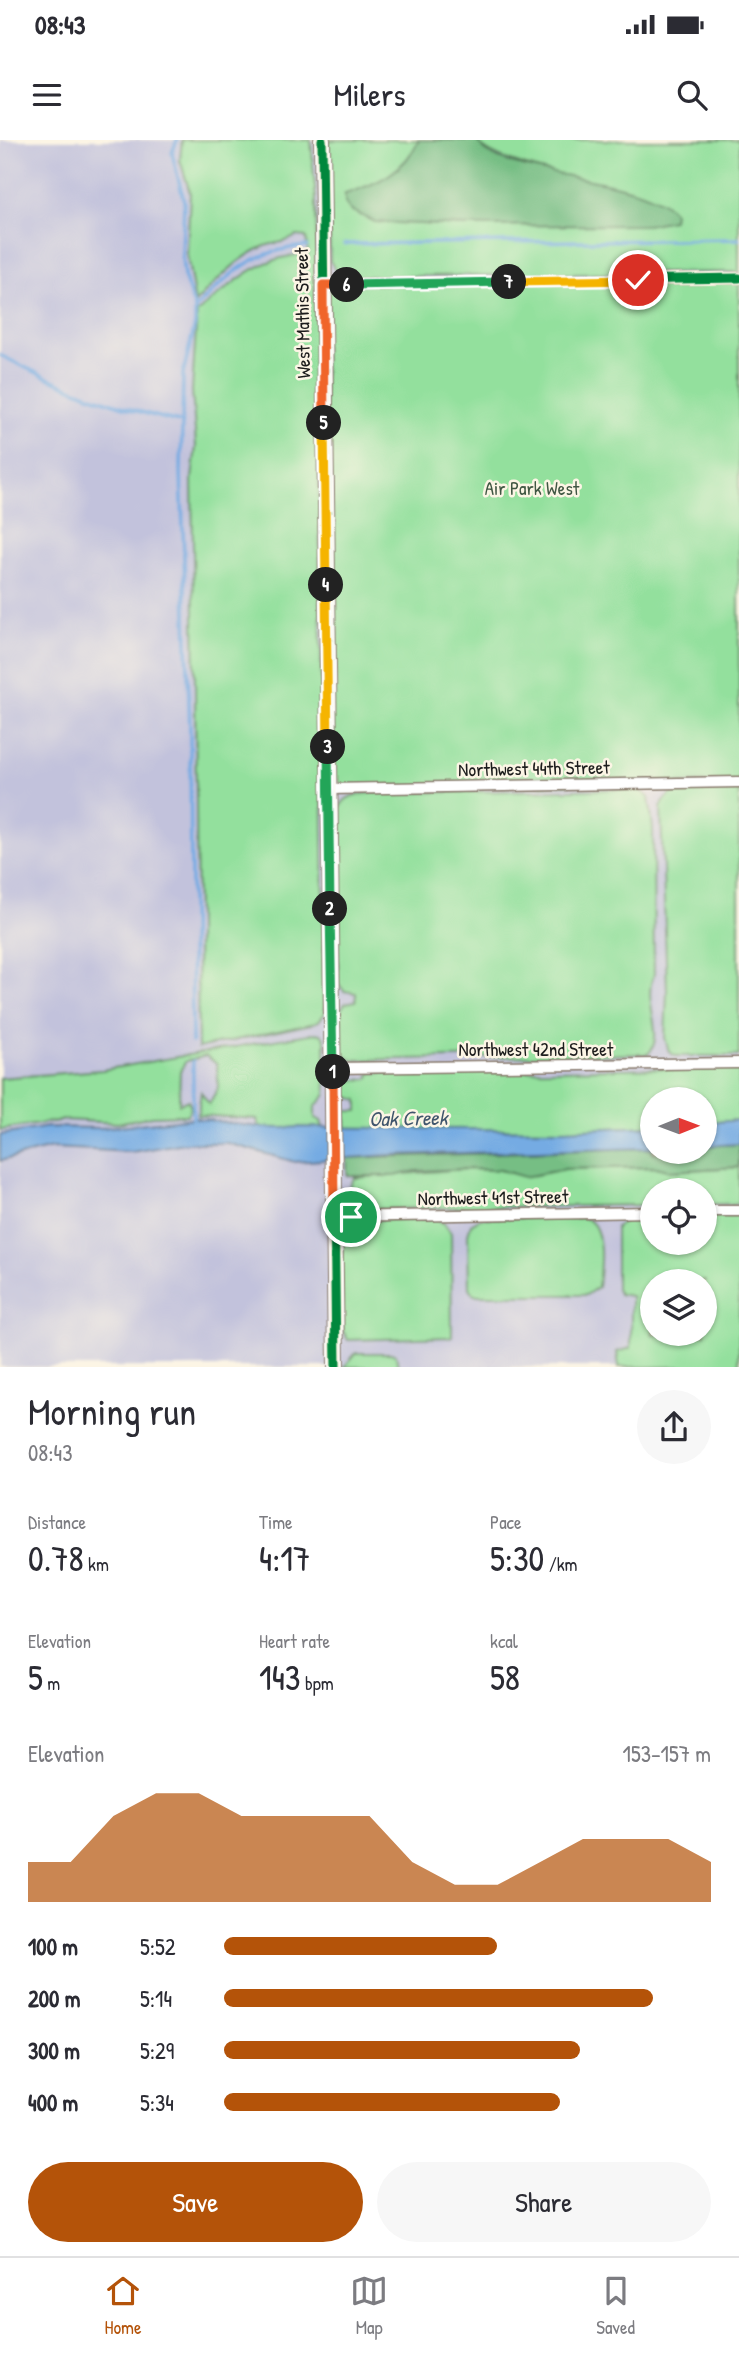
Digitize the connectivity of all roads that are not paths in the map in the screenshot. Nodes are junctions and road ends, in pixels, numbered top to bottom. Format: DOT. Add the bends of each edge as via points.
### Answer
graph roads {
  1 [pos="322,140"];
  2 [pos="739,278"];
  3 [pos="323,285"];
  4 [pos="739,782"];
  5 [pos="329,789"];
  6 [pos="739,1063"];
  7 [pos="332,1068"];
  8 [pos="739,1210"];
  9 [pos="717,1211"];
  10 [pos="640,1212"];
  11 [pos="334,1217"];
  12 [pos="336,1367"];
  1 -- 3 [label="street, West Mathis Street"];
  2 -- 3 [label="street"];
  3 -- 5 [label="street, West Mathis Street"];
  4 -- 5 [label="street, Northwest 44th Street"];
  5 -- 7 [label="street, West Mathis Street"];
  6 -- 7 [label="street, Northwest 42nd Street"];
  7 -- 11 [label="street, West Mathis Street"];
  8 -- 9 [label="street"];
  10 -- 11 [label="street, Northwest 41st Street"];
  11 -- 12 [label="street, West Mathis Street"];
}
